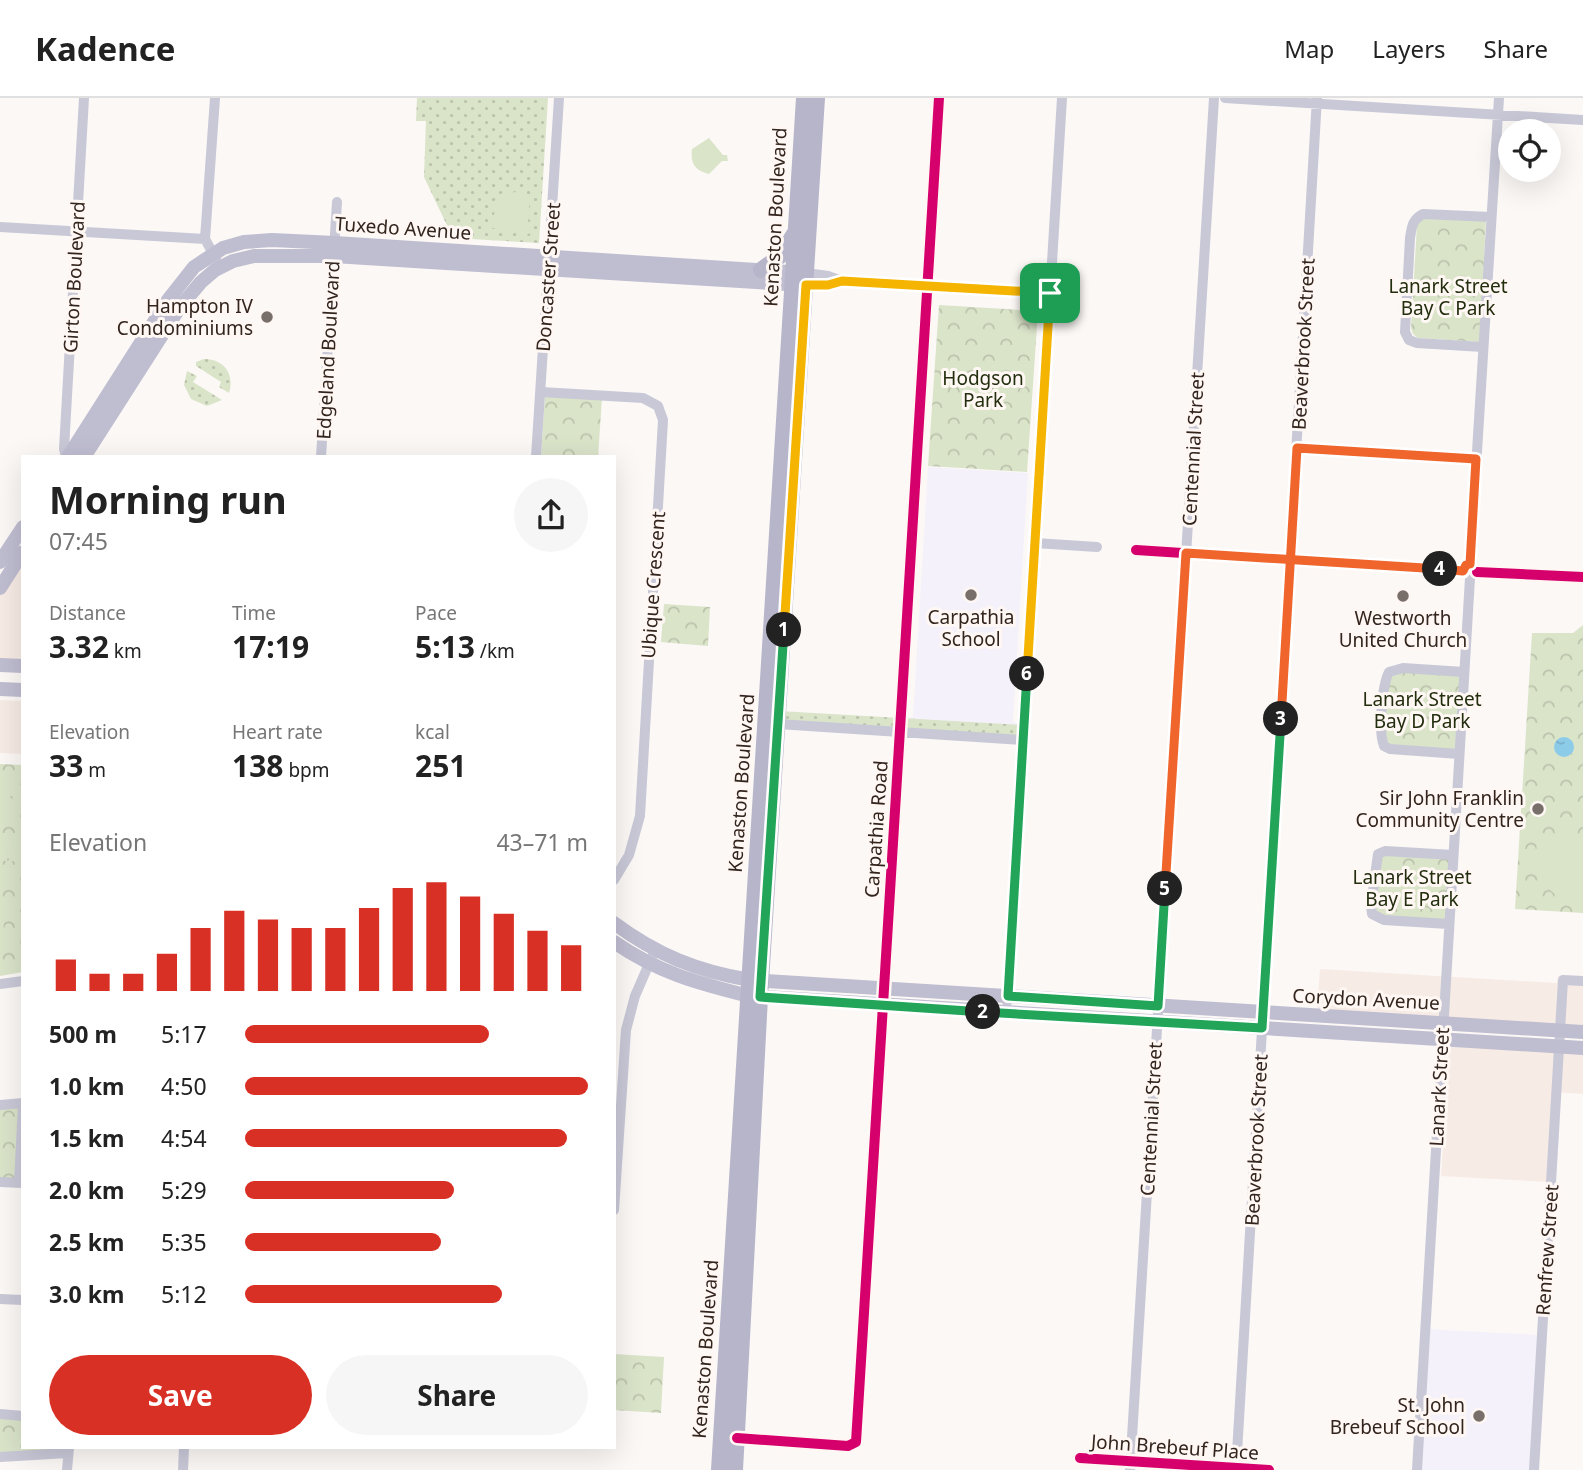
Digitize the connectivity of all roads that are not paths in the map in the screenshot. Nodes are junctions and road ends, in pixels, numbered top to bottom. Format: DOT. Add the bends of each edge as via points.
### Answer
graph roads {
  1 [pos="84,98"];
  2 [pos="215,98"];
  3 [pos="559,98"];
  4 [pos="804,98"];
  5 [pos="817,98"];
  6 [pos="939,98"];
  7 [pos="1062,98"];
  8 [pos="1214,98"];
  9 [pos="1225,98"];
  10 [pos="1499,98"];
  11 [pos="1317,101"];
  12 [pos="1498,114"];
  13 [pos="1583,120"];
  14 [pos="337,202"];
  15 [pos="1491,217"];
  16 [pos="0,227"];
  17 [pos="76,231"];
  18 [pos="795,232"];
  19 [pos="205,239"];
  20 [pos="334,249"];
  21 [pos="217,260"];
  22 [pos="549,263"];
  23 [pos="761,270"];
  24 [pos="799,279"];
  25 [pos="927,286"];
  26 [pos="1050,293"];
  27 [pos="1483,347"];
  28 [pos="541,392"];
  29 [pos="1297,448"];
  30 [pos="66,455"];
  31 [pos="68,455"];
  32 [pos="85,455"];
  33 [pos="321,455"];
  34 [pos="536,455"];
  35 [pos="1476,459"];
  36 [pos="21,530"];
  37 [pos="1035,543"];
  38 [pos="1097,548"];
  39 [pos="1136,550"];
  40 [pos="1186,553"];
  41 [pos="21,555"];
  42 [pos="1290,559"];
  43 [pos="0,562"];
  44 [pos="1470,571"];
  45 [pos="1583,577"];
  46 [pos="0,588"];
  47 [pos="0,664"];
  48 [pos="21,666"];
  49 [pos="1464,672"];
  50 [pos="0,689"];
  51 [pos="21,690"];
  52 [pos="778,724"];
  53 [pos="900,732"];
  54 [pos="1023,740"];
  55 [pos="1459,754"];
  56 [pos="1453,855"];
  57 [pos="616,877"];
  58 [pos="616,924"];
  59 [pos="1448,925"];
  60 [pos="616,944"];
  61 [pos="655,950"];
  62 [pos="648,965"];
  63 [pos="21,981"];
  64 [pos="1583,981"];
  65 [pos="0,984"];
  66 [pos="755,988"];
  67 [pos="884,989"];
  68 [pos="1008,996"];
  69 [pos="882,1004"];
  70 [pos="1158,1006"];
  71 [pos="1007,1013"];
  72 [pos="1264,1013"];
  73 [pos="1157,1023"];
  74 [pos="1443,1023"];
  75 [pos="1262,1028"];
  76 [pos="1560,1031"];
  77 [pos="1583,1032"];
  78 [pos="1442,1040"];
  79 [pos="1559,1046"];
  80 [pos="1583,1048"];
  81 [pos="21,1104"];
  82 [pos="0,1105"];
  83 [pos="616,1180"];
  84 [pos="0,1182"];
  85 [pos="21,1183"];
  86 [pos="0,1299"];
  87 [pos="21,1300"];
  88 [pos="0,1415"];
  89 [pos="21,1416"];
  90 [pos="737,1438"];
  91 [pos="184,1449"];
  92 [pos="69,1450"];
  93 [pos="0,1457"];
  94 [pos="1080,1458"];
  95 [pos="1131,1465"];
  96 [pos="1236,1469"];
  97 [pos="67,1470"];
  98 [pos="183,1470"];
  99 [pos="719,1470"];
  100 [pos="735,1470"];
  101 [pos="1269,1470"];
  102 [pos="1417,1470"];
  103 [pos="1534,1470"];
  1 -- 17 [label="street, Girton Boulevard"];
  2 -- 19 [label="street"];
  3 -- 22 [label="street, Doncaster Street"];
  4 -- 18 [label="main road, Kenaston Boulevard"];
  5 -- 24 [label="main road, Kenaston Boulevard"];
  6 -- 25 [label="street, Carpathia Road"];
  7 -- 26 [label="street"];
  8 -- 40 [label="street, Centennial Street"];
  9 -- 11 [label="street"];
  10 -- 12 [label="street, Lanark Street"];
  11 -- 12 [label="street"];
  11 -- 29 [label="street, Beaverbrook Street"];
  12 -- 13 [label="street"];
  12 -- 15 [label="street, Lanark Street"];
  14 -- 20 [label="street, Edgeland Boulevard"];
  15 -- 27 [label="street, Lanark Street"];
  15 -- 27 [label="street" via="1423,214 1412,225 1409,263 1405,332 1409,340"];
  16 -- 17 [label="street"];
  17 -- 19 [label="street"];
  17 -- 30 [label="street, Girton Boulevard"];
  18 -- 23 [label="main road" via="780,256"];
  18 -- 24 [label="main road, Kenaston Boulevard"];
  19 -- 21 [label="street"];
  20 -- 21 [label="main road, Tuxedo Avenue"];
  20 -- 22 [label="main road, Tuxedo Avenue"];
  20 -- 33 [label="street, Edgeland Boulevard"];
  21 -- 31 [label="main road, Tuxedo Avenue" via="188,274 174,292"];
  21 -- 32 [label="main road, Tuxedo Avenue" via="189,294"];
  22 -- 23 [label="main road, Tuxedo Avenue"];
  22 -- 24 [label="main road, Tuxedo Avenue"];
  22 -- 28 [label="street, Doncaster Street"];
  23 -- 24 [label="main road, Tuxedo Avenue"];
  24 -- 25 [label="street, Tuxedo Avenue" via="828,285 842,281"];
  24 -- 52 [label="main road, Kenaston Boulevard"];
  24 -- 66 [label="main road, Kenaston Boulevard"];
  25 -- 26 [label="street, Tuxedo Avenue"];
  25 -- 53 [label="street, Carpathia Road"];
  26 -- 37 [label="street"];
  27 -- 35 [label="street, Lanark Street"];
  28 -- 34 [label="street, Doncaster Street"];
  28 -- 57 [label="street, Ubique Crescent" via="643,398 658,406 663,420 640,816 629,855"];
  29 -- 35 [label="street"];
  29 -- 42 [label="street, Beaverbrook Street"];
  35 -- 44 [label="street, Lanark Street"];
  36 -- 43 [label="main road"];
  37 -- 38 [label="street"];
  37 -- 54 [label="street"];
  39 -- 40 [label="street"];
  40 -- 42 [label="street"];
  40 -- 70 [label="street, Centennial Street"];
  41 -- 46 [label="main road"];
  42 -- 44 [label="street"];
  42 -- 72 [label="street, Beaverbrook Street"];
  44 -- 45 [label="street"];
  44 -- 49 [label="street, Lanark Street"];
  47 -- 48 [label="main road"];
  49 -- 55 [label="street, Lanark Street"];
  49 -- 55 [label="street" via="1403,668 1389,672 1381,734 1390,750"];
  50 -- 51 [label="main road"];
  52 -- 53 [label="street"];
  52 -- 66 [label="main road, Kenaston Boulevard"];
  53 -- 54 [label="street"];
  53 -- 67 [label="street, Carpathia Road"];
  54 -- 68 [label="street"];
  55 -- 56 [label="street, Lanark Street"];
  56 -- 59 [label="street, Lanark Street"];
  56 -- 59 [label="street" via="1378,854 1371,906 1372,914 1384,920"];
  58 -- 61 [label="main road, Corydon Avenue"];
  59 -- 74 [label="street, Lanark Street"];
  60 -- 62 [label="main road, Corydon Avenue"];
  61 -- 62 [label="street"];
  61 -- 66 [label="main road, Corydon Avenue"];
  62 -- 66 [label="main road, Corydon Avenue" via="716,989"];
  62 -- 83 [label="street" via="626,1030"];
  63 -- 65 [label="street"];
  64 -- 76 [label="street, Renfrew Street" via="1563,980"];
  66 -- 67 [label="main road, Corydon Avenue"];
  66 -- 69 [label="main road, Corydon Avenue"];
  66 -- 90 [label="main road, Kenaston Boulevard"];
  66 -- 99 [label="main road, Kenaston Boulevard"];
  67 -- 68 [label="main road, Corydon Avenue"];
  67 -- 69 [label="street, Carpathia Road"];
  68 -- 70 [label="main road, Corydon Avenue"];
  68 -- 71 [label="street"];
  69 -- 71 [label="main road, Corydon Avenue"];
  69 -- 90 [label="street, Carpathia Road" via="856,1442 848,1446"];
  70 -- 72 [label="main road, Corydon Avenue"];
  70 -- 73 [label="street, Centennial Street"];
  71 -- 73 [label="main road, Corydon Avenue"];
  72 -- 74 [label="main road, Corydon Avenue"];
  72 -- 75 [label="street, Beaverbrook Street"];
  73 -- 75 [label="main road, Corydon Avenue"];
  73 -- 95 [label="street, Centennial Street"];
  74 -- 76 [label="main road, Corydon Avenue"];
  74 -- 78 [label="street, Lanark Street"];
  75 -- 78 [label="main road, Corydon Avenue"];
  75 -- 96 [label="street, Beaverbrook Street"];
  76 -- 77 [label="main road, Corydon Avenue"];
  76 -- 79 [label="street, Renfrew Street"];
  78 -- 79 [label="main road, Corydon Avenue"];
  78 -- 102 [label="street, Lanark Street"];
  79 -- 80 [label="main road, Corydon Avenue"];
  79 -- 103 [label="street, Renfrew Street"];
  81 -- 82 [label="street"];
  84 -- 85 [label="street"];
  86 -- 87 [label="street"];
  88 -- 89 [label="street"];
  90 -- 100 [label="main road, Kenaston Boulevard"];
  91 -- 98 [label="street"];
  92 -- 93 [label="street"];
  92 -- 97 [label="street"];
  94 -- 95 [label="street, John Brebeuf Place"];
  95 -- 96 [label="street, John Brebeuf Place"];
  96 -- 101 [label="street, John Brebeuf Place"];
}
